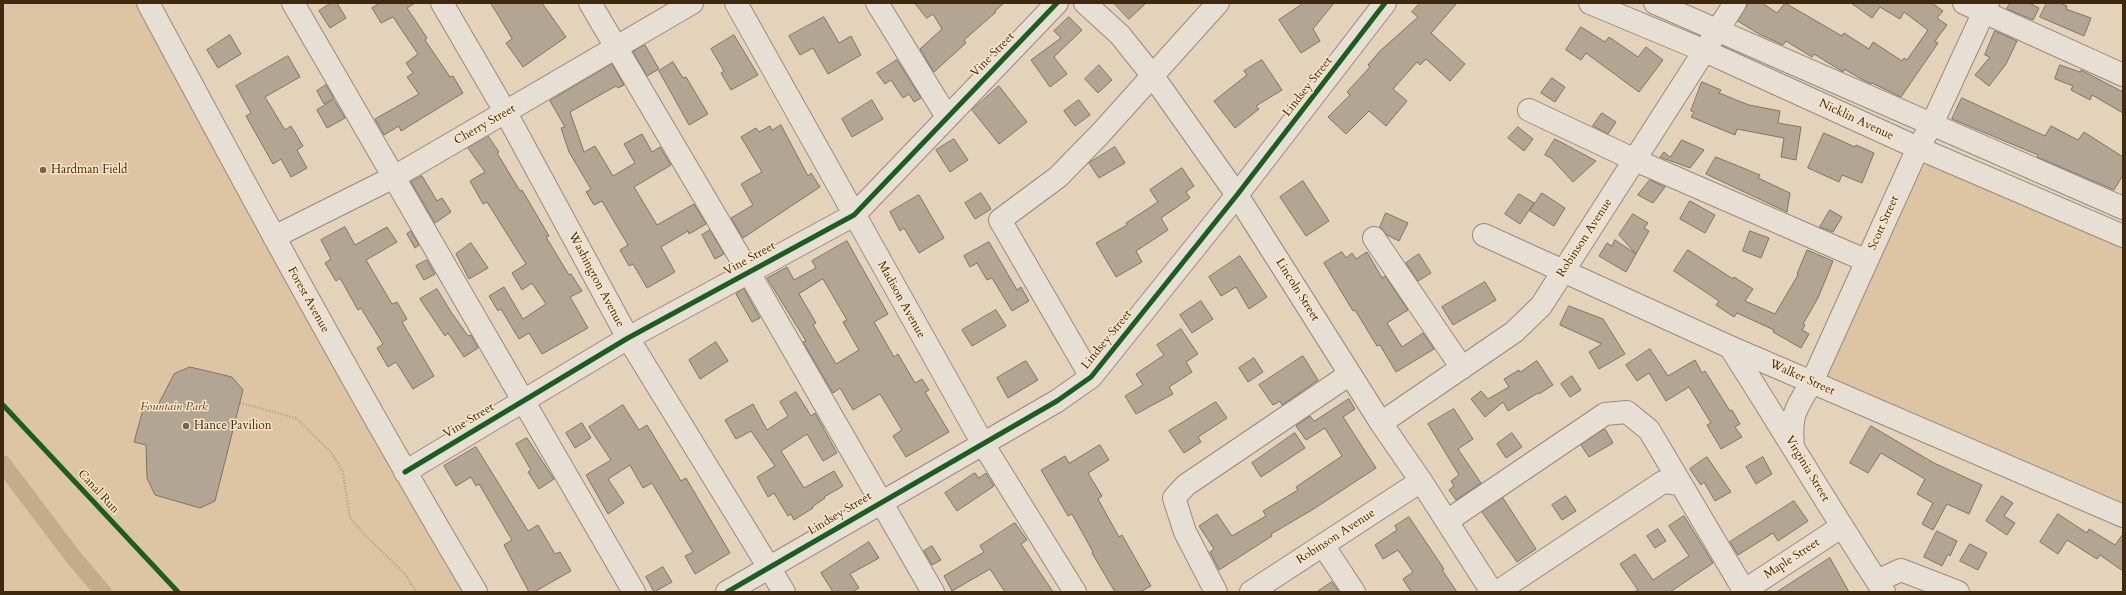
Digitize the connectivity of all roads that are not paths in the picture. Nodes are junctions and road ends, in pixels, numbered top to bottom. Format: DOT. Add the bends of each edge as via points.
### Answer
graph roads {
  1 [pos="148,3"];
  2 [pos="293,3"];
  3 [pos="442,3"];
  4 [pos="590,3"];
  5 [pos="692,3"];
  6 [pos="736,3"];
  7 [pos="1057,3"];
  8 [pos="1085,3"];
  9 [pos="1218,3"];
  10 [pos="1385,3"];
  11 [pos="1590,3"];
  12 [pos="1655,3"];
  13 [pos="1735,3"];
  14 [pos="1964,3"];
  15 [pos="1986,7"];
  16 [pos="888,8"];
  17 [pos="1718,30"];
  18 [pos="615,48"];
  19 [pos="1705,51"];
  20 [pos="1152,74"];
  21 [pos="2123,75"];
  22 [pos="1529,110"];
  23 [pos="506,113"];
  24 [pos="947,117"];
  25 [pos="1932,124"];
  26 [pos="1918,148"];
  27 [pos="1635,160"];
  28 [pos="394,177"];
  29 [pos="1237,195"];
  30 [pos="2123,208"];
  31 [pos="854,214"];
  32 [pos="1484,236"];
  33 [pos="2123,236"];
  34 [pos="274,237"];
  35 [pos="1374,238"];
  36 [pos="1867,261"];
  37 [pos="748,271"];
  38 [pos="1563,272"];
  39 [pos="628,338"];
  40 [pos="1730,347"];
  41 [pos="1462,368"];
  42 [pos="1350,374"];
  43 [pos="1091,377"];
  44 [pos="1812,382"];
  45 [pos="523,401"];
  46 [pos="1381,423"];
  47 [pos="982,444"];
  48 [pos="1793,446"];
  49 [pos="405,472"];
  50 [pos="1421,482"];
  51 [pos="1681,484"];
  52 [pos="880,502"];
  53 [pos="2123,516"];
  54 [pos="1446,521"];
  55 [pos="1841,527"];
  56 [pos="1323,545"];
  57 [pos="769,568"];
  58 [pos="1880,586"];
  59 [pos="476,592"];
  60 [pos="634,592"];
  61 [pos="727,592"];
  62 [pos="784,592"];
  63 [pos="933,592"];
  64 [pos="1075,592"];
  65 [pos="1216,592"];
  66 [pos="1251,592"];
  67 [pos="1354,592"];
  68 [pos="1492,592"];
  69 [pos="1497,592"];
  70 [pos="1744,592"];
  71 [pos="1958,592"];
  1 -- 34 [label="street, Forest Avenue"];
  2 -- 28 [label="street"];
  3 -- 23 [label="street, Washington Avenue"];
  4 -- 18 [label="street"];
  5 -- 18 [label="street, Cherry Street"];
  6 -- 31 [label="street, Madison Avenue"];
  7 -- 24 [label="street, Vine Street"];
  8 -- 20 [label="street, Lincoln Street" via="1120,35"];
  9 -- 20 [label="street"];
  10 -- 29 [label="street, Lindsey Street"];
  11 -- 19 [label="street, Nicklin Avenue"];
  12 -- 17 [label="street"];
  13 -- 17 [label="street, Robinson Avenue"];
  14 -- 15 [label="street"];
  15 -- 21 [label="street"];
  15 -- 25 [label="street, Scott Street"];
  16 -- 24 [label="street"];
  17 -- 19 [label="street, Robinson Avenue"];
  17 -- 25 [label="street"];
  18 -- 23 [label="street, Cherry Street"];
  18 -- 37 [label="street"];
  19 -- 26 [label="street, Nicklin Avenue"];
  19 -- 27 [label="street, Robinson Avenue"];
  20 -- 29 [label="street, Lincoln Street"];
  20 -- 43 [label="street" via="1100,134 1058,177 1000,220"];
  22 -- 27 [label="street"];
  23 -- 28 [label="street, Cherry Street"];
  23 -- 39 [label="street, Washington Avenue"];
  24 -- 31 [label="street, Vine Street"];
  25 -- 26 [label="street, Scott Street"];
  25 -- 30 [label="street"];
  26 -- 33 [label="street, Nicklin Avenue"];
  26 -- 36 [label="street, Scott Street"];
  27 -- 36 [label="street"];
  27 -- 38 [label="street, Robinson Avenue"];
  28 -- 34 [label="street, Cherry Street"];
  28 -- 45 [label="street"];
  29 -- 42 [label="street, Lincoln Street"];
  29 -- 43 [label="street, Lindsey Street"];
  31 -- 37 [label="street, Vine Street"];
  31 -- 47 [label="street, Madison Avenue"];
  32 -- 38 [label="street, Walker Street"];
  34 -- 49 [label="street, Forest Avenue"];
  35 -- 41 [label="street"];
  36 -- 44 [label="street, Scott Street"];
  37 -- 39 [label="street, Vine Street"];
  37 -- 52 [label="street"];
  38 -- 40 [label="street, Walker Street"];
  38 -- 41 [label="street, Robinson Avenue" via="1541,306 1514,332"];
  39 -- 45 [label="street, Vine Street"];
  39 -- 57 [label="street, Washington Avenue"];
  40 -- 44 [label="street, Walker Street"];
  40 -- 48 [label="street, Virginia Street"];
  41 -- 46 [label="street, Robinson Avenue"];
  42 -- 46 [label="street, Lincoln Street"];
  42 -- 65 [label="street" via="1186,485 1174,498 1185,532"];
  43 -- 47 [label="street, Lindsey Street" via="1057,402"];
  44 -- 48 [label="street, Scott Street" via="1795,410 1791,425"];
  44 -- 53 [label="street, Walker Street"];
  45 -- 49 [label="street, Vine Street"];
  45 -- 60 [label="street"];
  46 -- 50 [label="street, Lincoln Street"];
  47 -- 52 [label="street, Lindsey Street"];
  47 -- 64 [label="street, Madison Avenue"];
  48 -- 55 [label="street, Virginia Street"];
  49 -- 59 [label="street, Forest Avenue"];
  50 -- 54 [label="street, Lincoln Street"];
  50 -- 56 [label="street, Robinson Avenue"];
  51 -- 54 [label="street" via="1648,430 1626,412 1605,414"];
  51 -- 69 [label="street" via="1663,482"];
  51 -- 70 [label="street"];
  52 -- 57 [label="street, Lindsey Street"];
  52 -- 63 [label="street"];
  54 -- 68 [label="street, Lincoln Street"];
  55 -- 58 [label="street, Virginia Street"];
  55 -- 70 [label="street, Maple Street"];
  56 -- 66 [label="street, Robinson Avenue"];
  56 -- 67 [label="street"];
  57 -- 61 [label="street, Lindsey Street"];
  57 -- 62 [label="street, Washington Avenue"];
  58 -- 71 [label="street" via="1901,570"];
}
